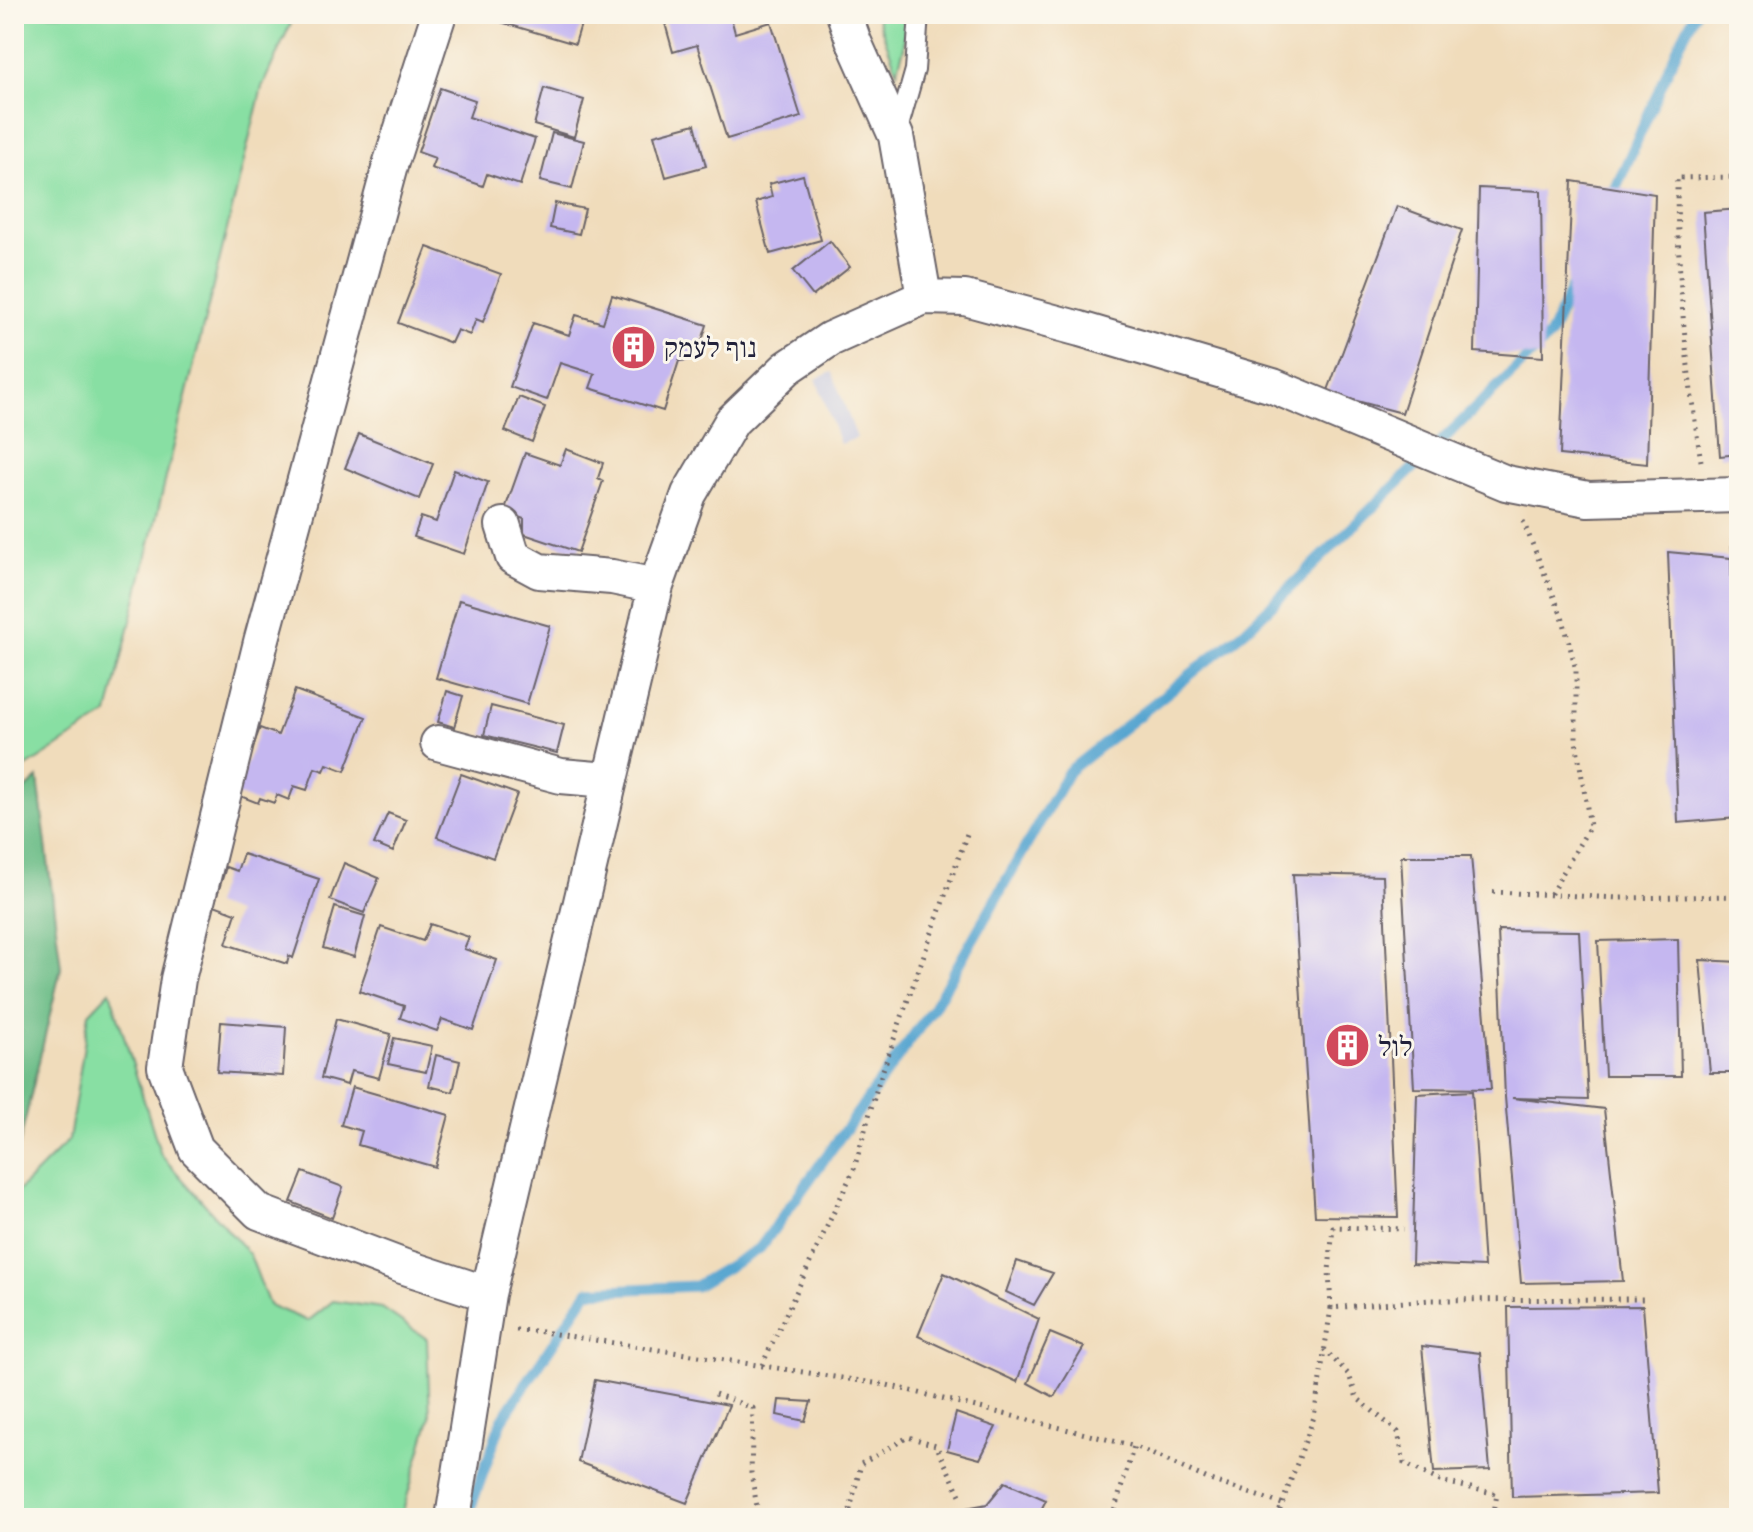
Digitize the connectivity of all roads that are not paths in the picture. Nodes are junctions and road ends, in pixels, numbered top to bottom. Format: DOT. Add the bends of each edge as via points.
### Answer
graph roads {
  1 [pos="439,14"];
  2 [pos="844,14"];
  3 [pos="919,14"];
  4 [pos="896,136"];
  5 [pos="924,297"];
  6 [pos="1723,496"];
  7 [pos="503,525"];
  8 [pos="656,586"];
  9 [pos="438,743"];
  10 [pos="608,780"];
  11 [pos="488,1294"];
  12 [pos="453,1518"];
  1 -- 11 [label="street" via="391,162 261,642 178,979 165,1067 196,1149 259,1212"];
  2 -- 4 [label="street"];
  3 -- 4 [label="lane" via="915,70"];
  4 -- 5 [label="street"];
  5 -- 6 [label="street" via="965,298 1273,386 1506,483 1588,499"];
  5 -- 8 [label="street" via="830,339 787,368 732,421 689,494"];
  7 -- 8 [label="street" via="513,557 539,571"];
  8 -- 10 [label="street"];
  9 -- 10 [label="street" via="561,776"];
  10 -- 11 [label="street"];
  11 -- 12 [label="street"];
}
